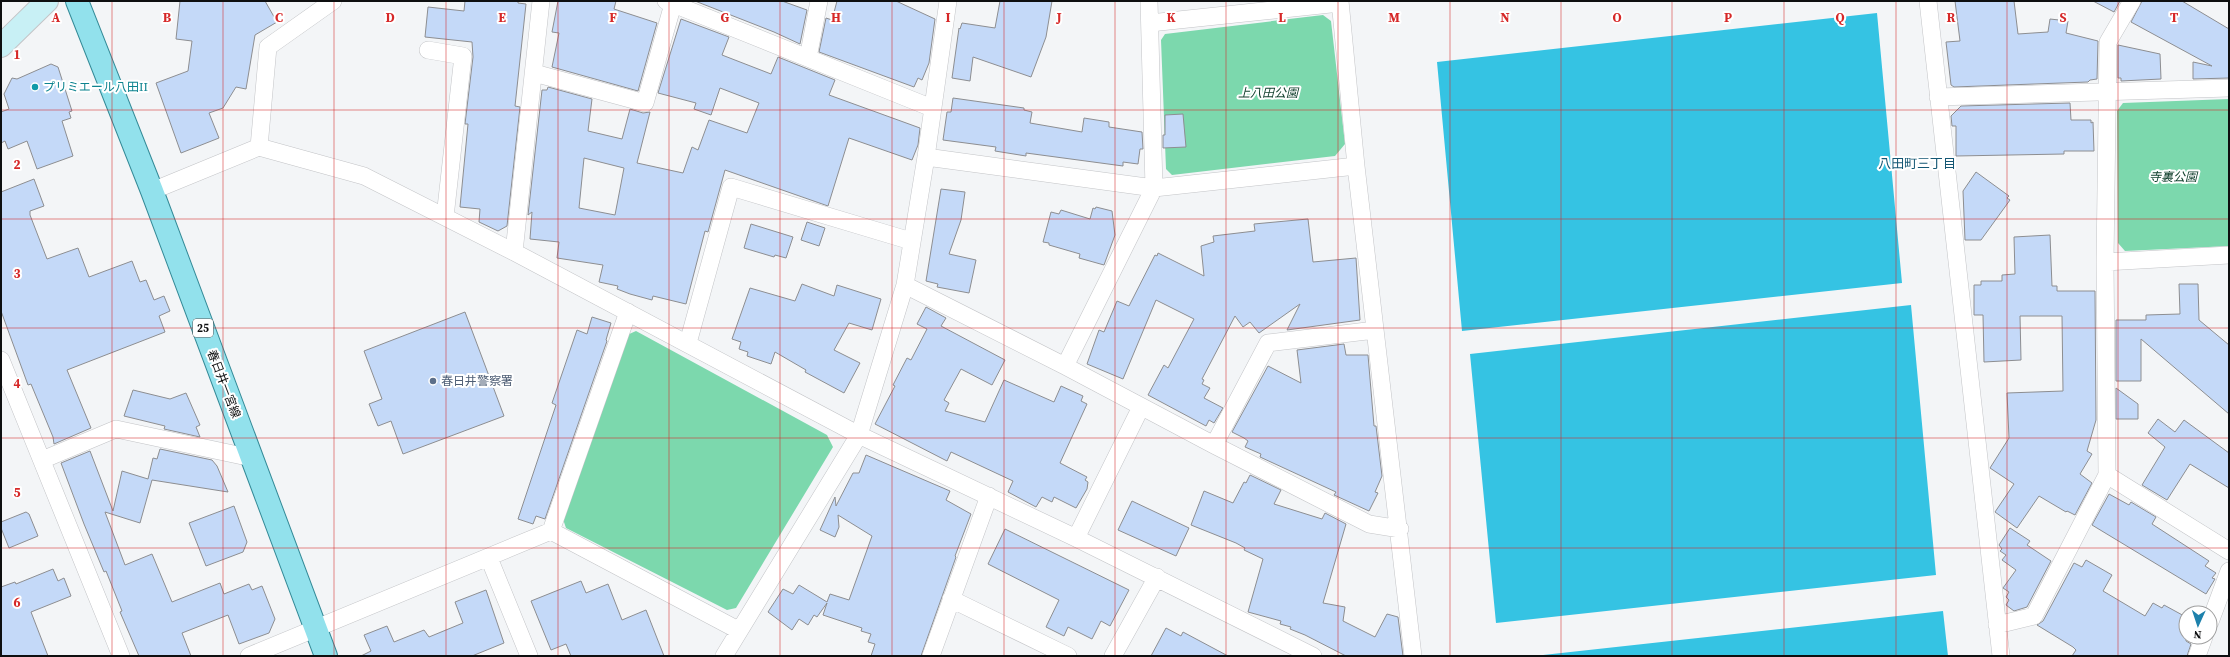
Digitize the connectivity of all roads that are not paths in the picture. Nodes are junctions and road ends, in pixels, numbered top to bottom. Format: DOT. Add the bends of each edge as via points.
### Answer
graph roads {
  1 [pos="47,1"];
  2 [pos="77,1"];
  3 [pos="333,1"];
  4 [pos="541,1"];
  5 [pos="819,1"];
  6 [pos="1149,1"];
  7 [pos="1928,1"];
  8 [pos="2132,1"];
  9 [pos="669,2"];
  10 [pos="1340,2"];
  11 [pos="943,3"];
  12 [pos="1150,23"];
  13 [pos="1,46"];
  14 [pos="428,50"];
  15 [pos="808,58"];
  16 [pos="534,73"];
  17 [pos="2229,88"];
  18 [pos="2106,92"];
  19 [pos="1938,97"];
  20 [pos="932,108"];
  21 [pos="259,147"];
  22 [pos="926,157"];
  23 [pos="1356,166"];
  24 [pos="1154,188"];
  25 [pos="152,191"];
  26 [pos="445,217"];
  27 [pos="911,241"];
  28 [pos="514,252"];
  29 [pos="2229,255"];
  30 [pos="2105,262"];
  31 [pos="905,285"];
  32 [pos="628,312"];
  33 [pos="1375,330"];
  34 [pos="688,343"];
  35 [pos="1,360"];
  36 [pos="1065,366"];
  37 [pos="1141,407"];
  38 [pos="859,435"];
  39 [pos="1214,445"];
  40 [pos="252,458"];
  41 [pos="42,460"];
  42 [pos="2107,475"];
  43 [pos="989,496"];
  44 [pos="1400,529"];
  45 [pos="551,531"];
  46 [pos="1076,538"];
  47 [pos="2229,551"];
  48 [pos="489,558"];
  49 [pos="2229,571"];
  50 [pos="1157,577"];
  51 [pos="951,599"];
  52 [pos="2216,605"];
  53 [pos="1997,625"];
  54 [pos="315,629"];
  55 [pos="738,630"];
  56 [pos="2201,645"];
  57 [pos="934,655"];
  58 [pos="121,656"];
  59 [pos="250,656"];
  60 [pos="326,656"];
  61 [pos="529,656"];
  62 [pos="724,656"];
  63 [pos="1068,656"];
  64 [pos="1113,656"];
  65 [pos="1313,656"];
  66 [pos="1413,656"];
  67 [pos="2001,656"];
  68 [pos="2197,656"];
  1 -- 13 [label="main road"];
  2 -- 25 [label="main road, 春日井一宮線 / 25"];
  3 -- 21 [label="street" via="268,47"];
  4 -- 16 [label="street"];
  5 -- 15 [label="street"];
  6 -- 12 [label="street"];
  7 -- 19 [label="street"];
  8 -- 18 [label="street" via="2108,42"];
  9 -- 15 [label="street"];
  9 -- 16 [label="street" via="645,103"];
  10 -- 12 [label="street"];
  10 -- 23 [label="street"];
  11 -- 20 [label="street"];
  12 -- 24 [label="street"];
  14 -- 26 [label="street" via="463,56"];
  15 -- 20 [label="street"];
  16 -- 28 [label="street"];
  17 -- 18 [label="street"];
  18 -- 19 [label="street"];
  18 -- 30 [label="street"];
  19 -- 53 [label="street"];
  20 -- 22 [label="street"];
  21 -- 25 [label="street"];
  21 -- 26 [label="street" via="364,176"];
  22 -- 24 [label="street"];
  22 -- 27 [label="street"];
  23 -- 24 [label="street"];
  23 -- 33 [label="street"];
  24 -- 36 [label="street"];
  25 -- 40 [label="main road, 春日井一宮線 / 25"];
  26 -- 28 [label="street"];
  27 -- 31 [label="street"];
  27 -- 34 [label="street" via="731,187"];
  28 -- 32 [label="street"];
  29 -- 30 [label="street"];
  30 -- 42 [label="street"];
  31 -- 36 [label="street"];
  31 -- 38 [label="street"];
  32 -- 34 [label="street"];
  32 -- 45 [label="street"];
  33 -- 39 [label="street" via="1268,343"];
  33 -- 44 [label="street"];
  34 -- 38 [label="street"];
  35 -- 41 [label="street"];
  36 -- 37 [label="street"];
  37 -- 39 [label="street"];
  37 -- 46 [label="street"];
  38 -- 43 [label="street"];
  38 -- 55 [label="street"];
  39 -- 44 [label="street" via="1369,524"];
  40 -- 41 [label="street" via="116,428"];
  40 -- 54 [label="main road, 春日井一宮線 / 25"];
  41 -- 58 [label="street"];
  42 -- 47 [label="street"];
  42 -- 53 [label="street" via="2034,616"];
  43 -- 46 [label="street"];
  43 -- 51 [label="street"];
  44 -- 66 [label="street"];
  45 -- 48 [label="street"];
  45 -- 55 [label="street"];
  46 -- 50 [label="street"];
  48 -- 54 [label="street"];
  48 -- 61 [label="street"];
  49 -- 52 [label="street"];
  50 -- 64 [label="street"];
  50 -- 65 [label="street"];
  51 -- 57 [label="street"];
  51 -- 63 [label="street"];
  53 -- 67 [label="street"];
  54 -- 59 [label="street"];
  54 -- 60 [label="main road, 春日井一宮線 / 25"];
  55 -- 62 [label="street"];
  56 -- 68 [label="street"];
}
